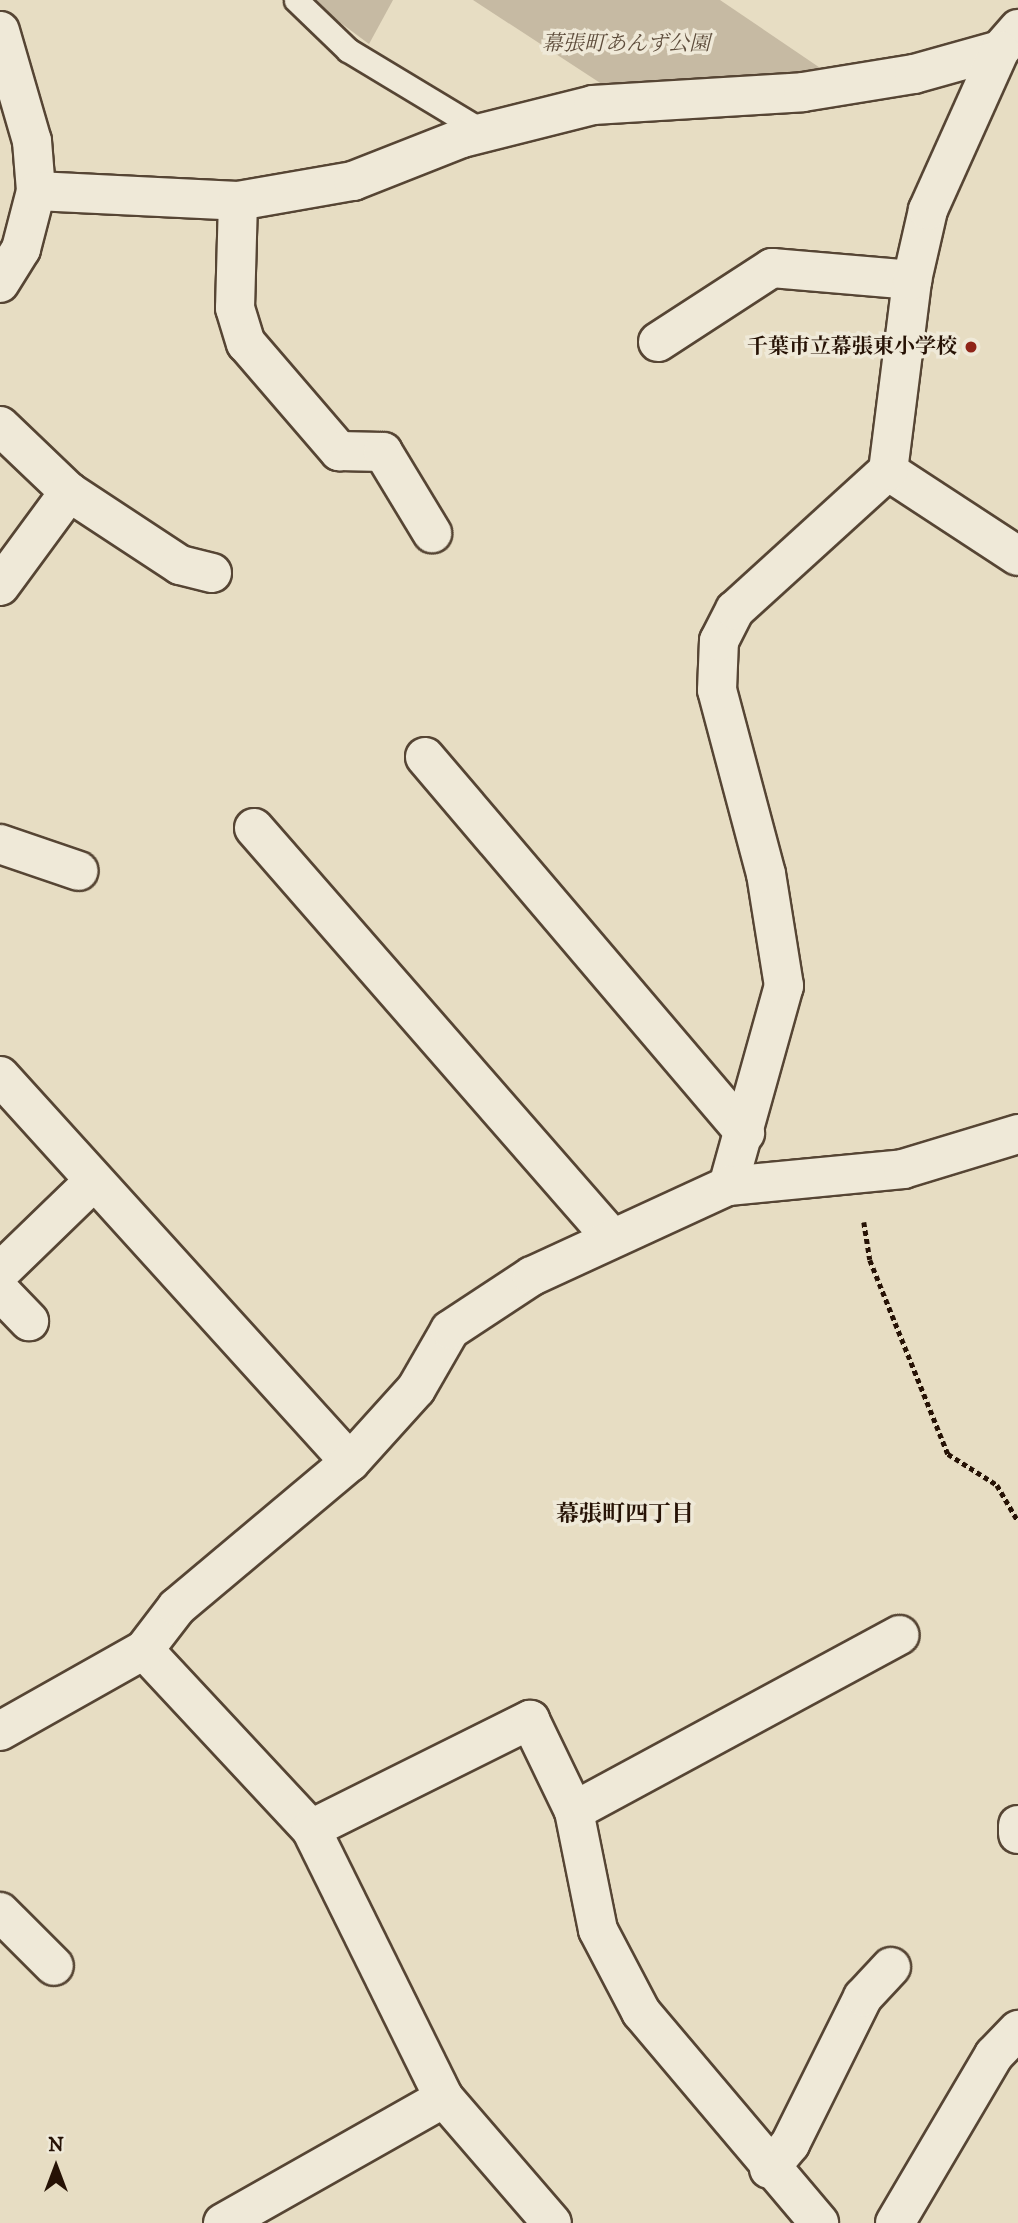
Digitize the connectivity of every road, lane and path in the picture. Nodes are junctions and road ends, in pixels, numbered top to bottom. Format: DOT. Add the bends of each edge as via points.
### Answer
graph roads {
  1 [pos="296,0"];
  2 [pos="0,31"];
  3 [pos="1009,39"];
  4 [pos="484,132"];
  5 [pos="36,191"];
  6 [pos="238,201"];
  7 [pos="912,281"];
  8 [pos="0,283"];
  9 [pos="658,342"];
  10 [pos="0,426"];
  11 [pos="888,471"];
  12 [pos="69,492"];
  13 [pos="432,533"];
  14 [pos="1018,556"];
  15 [pos="212,573"];
  16 [pos="0,586"];
  17 [pos="425,757"];
  18 [pos="254,828"];
  19 [pos="0,845"];
  20 [pos="79,871"];
  21 [pos="0,1076"];
  22 [pos="745,1133"];
  23 [pos="1018,1135"];
  24 [pos="855,1173"];
  25 [pos="94,1181"];
  26 [pos="728,1186"];
  27 [pos="611,1237"];
  28 [pos="0,1272"];
  29 [pos="0,1291"];
  30 [pos="29,1321"];
  31 [pos="350,1462"];
  32 [pos="1018,1521"];
  33 [pos="900,1635"];
  34 [pos="144,1650"];
  35 [pos="0,1731"];
  36 [pos="574,1811"];
  37 [pos="1018,1825"];
  38 [pos="311,1829"];
  39 [pos="1018,1834"];
  40 [pos="0,1912"];
  41 [pos="54,1966"];
  42 [pos="891,1967"];
  43 [pos="1018,2030"];
  44 [pos="444,2098"];
  45 [pos="769,2169"];
  46 [pos="223,2223"];
  47 [pos="552,2223"];
  48 [pos="819,2223"];
  49 [pos="895,2223"];
  1 -- 4 [label="lane" via="348,50"];
  2 -- 5 [label="street" via="32,141"];
  3 -- 4 [label="street" via="914,74 815,90 593,105"];
  3 -- 7 [label="street" via="928,210"];
  4 -- 6 [label="street" via="353,181"];
  5 -- 6 [label="street"];
  5 -- 8 [label="street" via="22,249"];
  6 -- 13 [label="street" via="235,308 246,343 339,451 383,452"];
  7 -- 9 [label="street" via="772,268"];
  7 -- 11 [label="street"];
  10 -- 12 [label="street"];
  11 -- 14 [label="street"];
  11 -- 22 [label="street" via="735,610 719,641 717,690 766,874 784,986"];
  12 -- 15 [label="street" via="180,565"];
  12 -- 16 [label="street"];
  17 -- 22 [label="street"];
  18 -- 27 [label="street"];
  19 -- 20 [label="street"];
  21 -- 25 [label="street"];
  22 -- 26 [label="street"];
  23 -- 24 [label="street" via="904,1168"];
  24 -- 26 [label="street"];
  24 -- 32 [label="path" via="870,1260 948,1454 996,1485"];
  25 -- 28 [label="street"];
  25 -- 31 [label="street"];
  26 -- 27 [label="street"];
  27 -- 31 [label="street" via="532,1276 450,1330 416,1389"];
  29 -- 30 [label="street"];
  31 -- 34 [label="street" via="177,1607"];
  33 -- 36 [label="street"];
  34 -- 35 [label="street"];
  34 -- 38 [label="street"];
  36 -- 38 [label="street" via="530,1720"];
  36 -- 45 [label="street" via="598,1930 635,2000"];
  37 -- 39 [label="street"];
  38 -- 44 [label="street"];
  40 -- 41 [label="street"];
  42 -- 45 [label="street" via="863,1997 790,2144"];
  43 -- 49 [label="street" via="994,2055"];
  44 -- 46 [label="street"];
  44 -- 47 [label="street"];
  45 -- 48 [label="street"];
}
